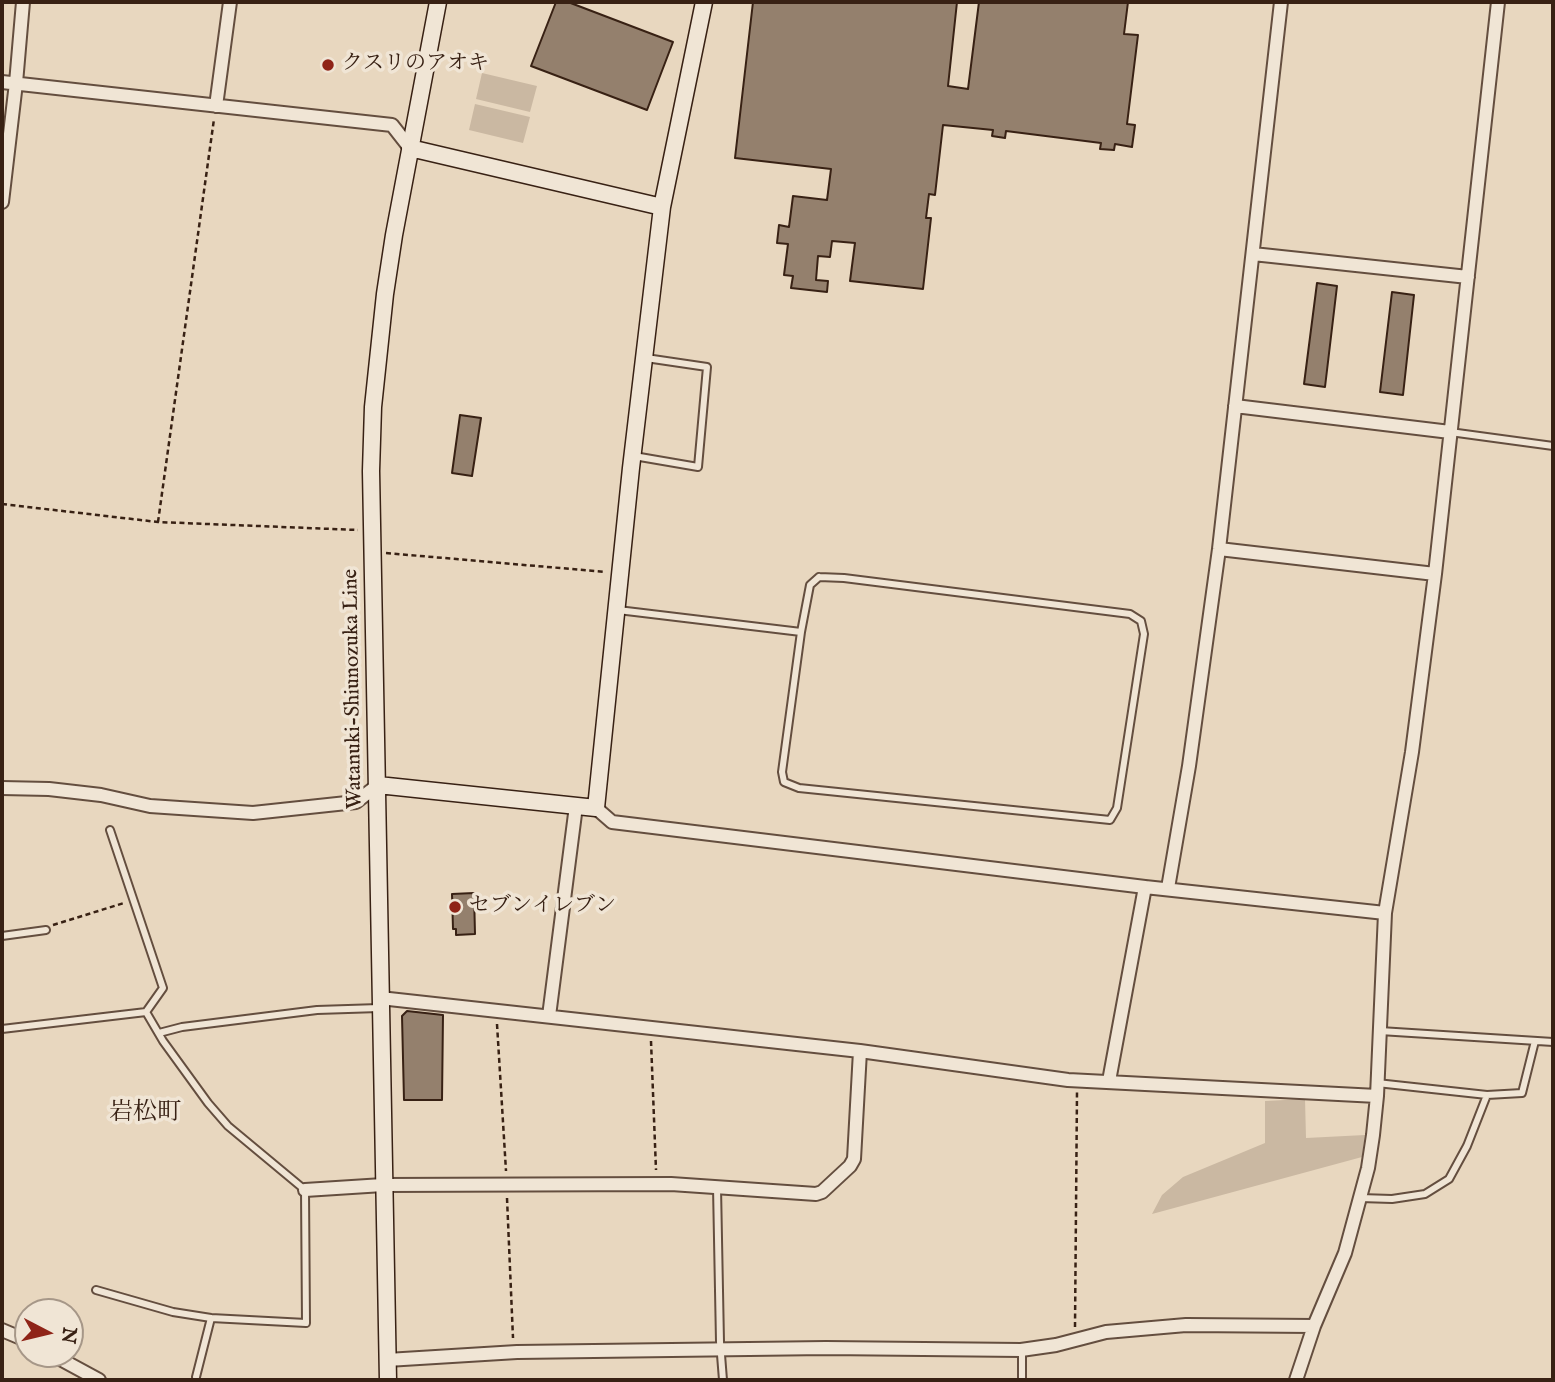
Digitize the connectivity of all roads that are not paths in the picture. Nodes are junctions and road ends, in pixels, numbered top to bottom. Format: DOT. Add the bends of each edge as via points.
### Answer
graph roads {
  1 [pos="23,2"];
  2 [pos="230,2"];
  3 [pos="438,2"];
  4 [pos="704,2"];
  5 [pos="1281,2"];
  6 [pos="1498,2"];
  7 [pos="2,82"];
  8 [pos="16,83"];
  9 [pos="216,106"];
  10 [pos="410,148"];
  11 [pos="2,202"];
  12 [pos="662,207"];
  13 [pos="1253,254"];
  14 [pos="1468,277"];
  15 [pos="644,358"];
  16 [pos="1235,406"];
  17 [pos="1450,432"];
  18 [pos="1553,446"];
  19 [pos="632,456"];
  20 [pos="1219,550"];
  21 [pos="1435,574"];
  22 [pos="617,610"];
  23 [pos="801,632"];
  24 [pos="378,786"];
  25 [pos="2,788"];
  26 [pos="576,806"];
  27 [pos="596,808"];
  28 [pos="110,830"];
  29 [pos="1145,887"];
  30 [pos="1168,888"];
  31 [pos="1385,913"];
  32 [pos="47,928"];
  33 [pos="2,936"];
  34 [pos="380,1003"];
  35 [pos="146,1012"];
  36 [pos="549,1016"];
  37 [pos="2,1029"];
  38 [pos="1380,1031"];
  39 [pos="159,1033"];
  40 [pos="1535,1041"];
  41 [pos="1553,1042"];
  42 [pos="860,1051"];
  43 [pos="1110,1081"];
  44 [pos="1377,1089"];
  45 [pos="1488,1094"];
  46 [pos="383,1185"];
  47 [pos="717,1187"];
  48 [pos="305,1190"];
  49 [pos="1360,1198"];
  50 [pos="96,1290"];
  51 [pos="211,1318"];
  52 [pos="1314,1326"];
  53 [pos="721,1350"];
  54 [pos="1021,1350"];
  55 [pos="387,1360"];
  56 [pos="77,1368"];
  57 [pos="195,1377"];
  58 [pos="99,1380"];
  59 [pos="388,1380"];
  60 [pos="723,1380"];
  61 [pos="1022,1380"];
  62 [pos="1296,1380"];
  1 -- 8 [label="street"];
  2 -- 9 [label="street"];
  3 -- 10 [label="main road, Watanuki-Shiunozuka Line"];
  4 -- 12 [label="main road"];
  5 -- 13 [label="street"];
  6 -- 14 [label="street"];
  7 -- 8 [label="street"];
  8 -- 9 [label="street"];
  8 -- 11 [label="street"];
  9 -- 10 [label="street" via="392,125"];
  10 -- 12 [label="main road"];
  10 -- 24 [label="main road, Watanuki-Shiunozuka Line" via="378,351 372,445"];
  12 -- 15 [label="main road"];
  13 -- 14 [label="street"];
  13 -- 16 [label="street"];
  14 -- 17 [label="street"];
  15 -- 19 [label="main road"];
  15 -- 19 [label="lane" via="707,367 698,467"];
  16 -- 17 [label="street"];
  16 -- 20 [label="street"];
  17 -- 18 [label="lane"];
  17 -- 21 [label="street"];
  19 -- 22 [label="main road"];
  20 -- 21 [label="street"];
  20 -- 30 [label="street"];
  21 -- 31 [label="street"];
  22 -- 23 [label="lane"];
  22 -- 27 [label="main road"];
  23 -- 23 [label="lane" via="782,772 785,782 813,790 1110,820 1117,808 1144,634 1142,621 1130,614 819,577 810,585"];
  24 -- 25 [label="street" via="356,802 253,813 150,806 49,789"];
  24 -- 26 [label="main road"];
  24 -- 34 [label="main road, Watanuki-Shiunozuka Line"];
  26 -- 27 [label="main road"];
  26 -- 36 [label="street"];
  27 -- 29 [label="street" via="612,822"];
  28 -- 35 [label="lane" via="163,988"];
  29 -- 30 [label="street"];
  29 -- 43 [label="street"];
  30 -- 31 [label="street"];
  31 -- 38 [label="street"];
  32 -- 33 [label="lane"];
  34 -- 36 [label="street"];
  34 -- 39 [label="lane"];
  34 -- 46 [label="main road, Watanuki-Shiunozuka Line"];
  35 -- 37 [label="lane"];
  35 -- 39 [label="lane"];
  36 -- 42 [label="street"];
  38 -- 40 [label="lane"];
  38 -- 44 [label="street"];
  39 -- 48 [label="lane" via="228,1126"];
  40 -- 41 [label="lane"];
  40 -- 45 [label="lane" via="1522,1093"];
  42 -- 43 [label="street"];
  42 -- 47 [label="street" via="850,1166 816,1194"];
  43 -- 44 [label="street"];
  44 -- 45 [label="lane"];
  44 -- 49 [label="street"];
  45 -- 49 [label="lane" via="1449,1179 1425,1194"];
  46 -- 47 [label="street"];
  46 -- 48 [label="street"];
  46 -- 55 [label="main road, Watanuki-Shiunozuka Line"];
  47 -- 53 [label="lane"];
  48 -- 51 [label="lane" via="306,1323"];
  49 -- 52 [label="street" via="1345,1253"];
  50 -- 51 [label="lane"];
  51 -- 57 [label="lane"];
  52 -- 54 [label="street" via="1186,1325 1106,1332"];
  52 -- 62 [label="street"];
  53 -- 54 [label="street"];
  53 -- 55 [label="street" via="514,1352"];
  53 -- 60 [label="lane"];
  54 -- 61 [label="lane"];
  55 -- 59 [label="main road, Watanuki-Shiunozuka Line"];
  56 -- 58 [label="street"];
}
